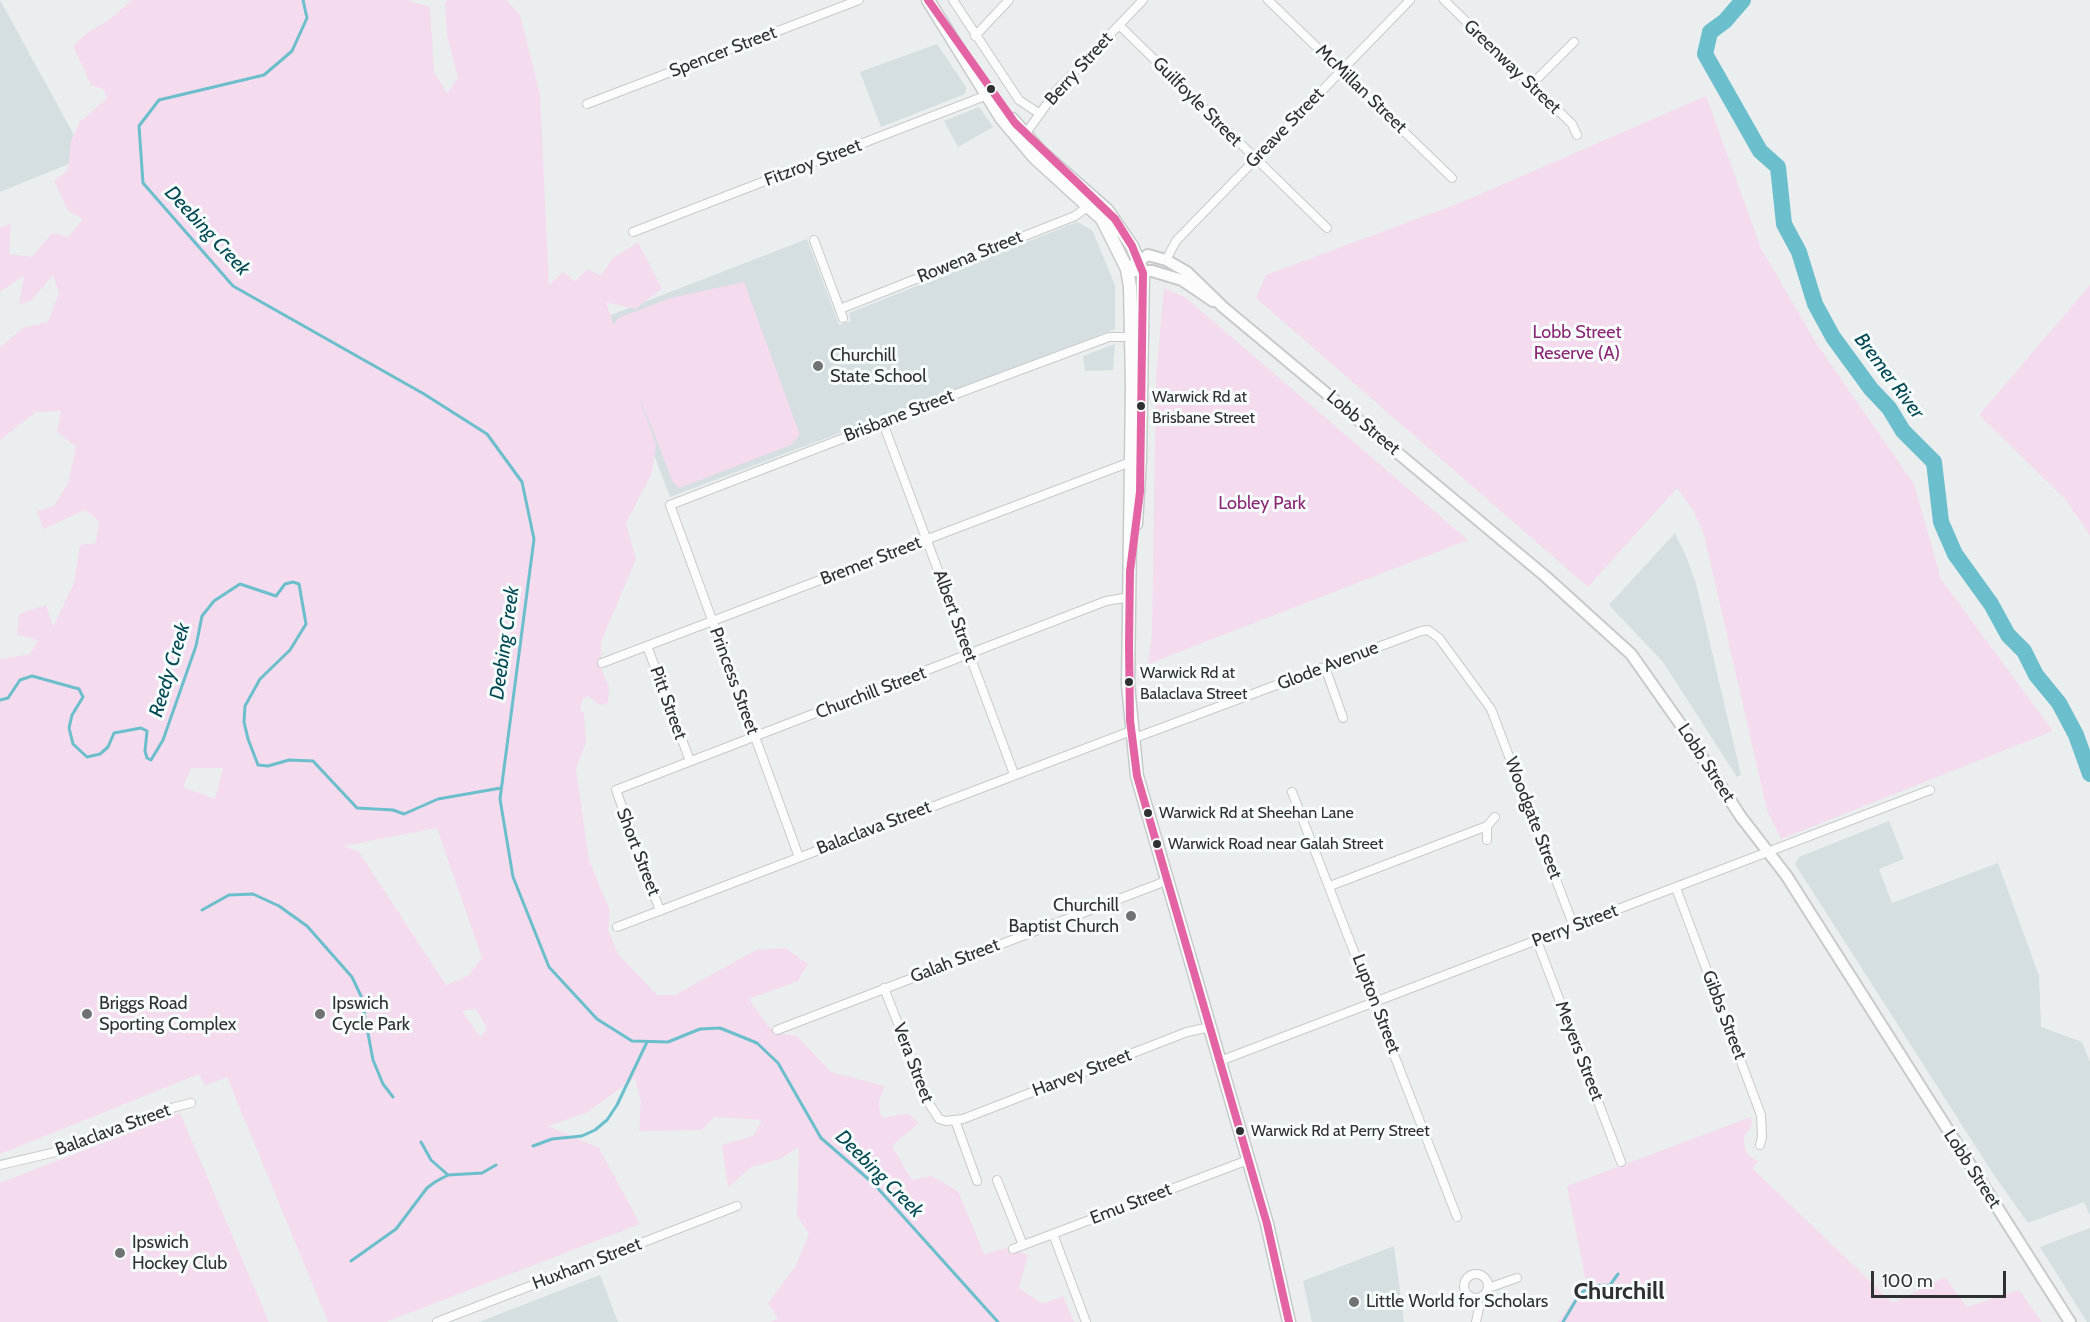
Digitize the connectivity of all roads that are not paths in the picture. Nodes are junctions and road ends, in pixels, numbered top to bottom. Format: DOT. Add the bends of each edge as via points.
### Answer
graph roads {
  1 [pos="859,0"];
  2 [pos="928,0"];
  3 [pos="953,0"];
  4 [pos="1009,0"];
  5 [pos="1143,0"];
  6 [pos="1269,0"];
  7 [pos="1410,0"];
  8 [pos="1444,0"];
  9 [pos="1119,25"];
  10 [pos="975,36"];
  11 [pos="1574,42"];
  12 [pos="1342,70"];
  13 [pos="1531,85"];
  14 [pos="989,94"];
  15 [pos="587,104"];
  16 [pos="1040,114"];
  17 [pos="1577,135"];
  18 [pos="1022,138"];
  19 [pos="1255,160"];
  20 [pos="1452,178"];
  21 [pos="1093,202"];
  22 [pos="1327,228"];
  23 [pos="633,232"];
  24 [pos="814,240"];
  25 [pos="1166,260"];
  26 [pos="1141,267"];
  27 [pos="1127,269"];
  28 [pos="1223,307"];
  29 [pos="840,309"];
  30 [pos="843,318"];
  31 [pos="1131,337"];
  32 [pos="883,423"];
  33 [pos="1136,461"];
  34 [pos="670,505"];
  35 [pos="927,539"];
  36 [pos="1130,597"];
  37 [pos="712,621"];
  38 [pos="647,646"];
  39 [pos="970,655"];
  40 [pos="602,663"];
  41 [pos="1325,667"];
  42 [pos="1491,710"];
  43 [pos="1343,718"];
  44 [pos="1132,735"];
  45 [pos="754,736"];
  46 [pos="690,761"];
  47 [pos="1014,774"];
  48 [pos="1930,790"];
  49 [pos="1292,792"];
  50 [pos="615,794"];
  51 [pos="1495,817"];
  52 [pos="1487,826"];
  53 [pos="1487,840"];
  54 [pos="1766,853"];
  55 [pos="799,857"];
  56 [pos="1166,881"];
  57 [pos="1330,886"];
  58 [pos="1676,888"];
  59 [pos="660,911"];
  60 [pos="617,927"];
  61 [pos="1574,927"];
  62 [pos="1537,941"];
  63 [pos="884,988"];
  64 [pos="1375,1003"];
  65 [pos="1210,1027"];
  66 [pos="777,1030"];
  67 [pos="1220,1061"];
  68 [pos="191,1103"];
  69 [pos="956,1120"];
  70 [pos="1760,1145"];
  71 [pos="1248,1160"];
  72 [pos="1621,1162"];
  73 [pos="0,1165"];
  74 [pos="997,1180"];
  75 [pos="977,1181"];
  76 [pos="738,1206"];
  77 [pos="1457,1217"];
  78 [pos="1053,1234"];
  79 [pos="1023,1245"];
  80 [pos="1013,1249"];
  81 [pos="1517,1278"];
  82 [pos="1488,1288"];
  83 [pos="1476,1299"];
  84 [pos="437,1322"];
  85 [pos="1086,1322"];
  86 [pos="1289,1322"];
  87 [pos="1476,1322"];
  88 [pos="2070,1322"];
  1 -- 15 [label="street, Spencer Street"];
  2 -- 14 [label="main road"];
  3 -- 10 [label="street"];
  4 -- 10 [label="street"];
  5 -- 9 [label="street, Berry Street"];
  6 -- 12 [label="street, McMillan Street"];
  7 -- 12 [label="street, Greave Street"];
  8 -- 13 [label="street, Greenway Street"];
  9 -- 16 [label="street, Berry Street" via="1056,91"];
  9 -- 19 [label="street, Guilfoyle Street"];
  10 -- 16 [label="street" via="1019,100"];
  11 -- 13 [label="street"];
  12 -- 19 [label="street, Greave Street"];
  12 -- 20 [label="street, McMillan Street"];
  13 -- 17 [label="street, Greenway Street" via="1572,124"];
  14 -- 18 [label="main road"];
  14 -- 23 [label="street, Fitzroy Street"];
  16 -- 18 [label="street, Berry Street"];
  18 -- 21 [label="main road"];
  19 -- 22 [label="street, Guilfoyle Street"];
  19 -- 25 [label="street, Greave Street" via="1176,241"];
  21 -- 26 [label="main road" via="1115,219"];
  21 -- 27 [label="main road"];
  21 -- 29 [label="street, Rowena Street" via="1076,216"];
  24 -- 29 [label="street"];
  25 -- 26 [label="main road, Lobb Street" via="1148,255"];
  25 -- 28 [label="main road, Lobb Street" via="1187,272"];
  26 -- 27 [label="main road, Lobb Street"];
  26 -- 28 [label="main road, Lobb Street" via="1182,280"];
  26 -- 33 [label="main road"];
  27 -- 31 [label="main road"];
  28 -- 54 [label="main road, Lobb Street" via="1614,636 1657,689"];
  29 -- 30 [label="street"];
  31 -- 32 [label="street, Brisbane Street" via="1109,337"];
  31 -- 33 [label="main road"];
  32 -- 34 [label="street, Brisbane Street"];
  32 -- 35 [label="street, Albert Street"];
  33 -- 35 [label="street, Bremer Street"];
  33 -- 36 [label="main road"];
  34 -- 37 [label="street, Princess Street"];
  35 -- 37 [label="street, Bremer Street"];
  35 -- 39 [label="street, Albert Street"];
  36 -- 39 [label="street, Churchill Street" via="1106,601"];
  36 -- 44 [label="main road" via="1128,685"];
  37 -- 38 [label="street, Bremer Street"];
  37 -- 45 [label="street, Princess Street"];
  38 -- 40 [label="street, Bremer Street"];
  38 -- 46 [label="street, Pitt Street"];
  39 -- 45 [label="street, Churchill Street"];
  39 -- 47 [label="street, Albert Street"];
  41 -- 42 [label="street, Glode Avenue" via="1428,630 1439,638"];
  41 -- 43 [label="street"];
  41 -- 44 [label="street, Glode Avenue"];
  42 -- 61 [label="street, Woodgate Street"];
  44 -- 47 [label="street, Balaclava Street"];
  44 -- 56 [label="main road" via="1137,776"];
  45 -- 46 [label="street, Churchill Street"];
  45 -- 55 [label="street, Princess Street"];
  46 -- 50 [label="street, Churchill Street" via="620,788"];
  47 -- 55 [label="street, Balaclava Street"];
  48 -- 54 [label="street, Perry Street"];
  49 -- 57 [label="street, Lupton Street"];
  50 -- 59 [label="street, Short Street"];
  51 -- 52 [label="street"];
  52 -- 53 [label="street"];
  52 -- 57 [label="street"];
  54 -- 58 [label="street, Perry Street"];
  54 -- 88 [label="main road, Lobb Street" via="1786,875"];
  55 -- 59 [label="street, Balaclava Street"];
  56 -- 63 [label="street, Galah Street"];
  56 -- 65 [label="main road"];
  57 -- 64 [label="street, Lupton Street"];
  58 -- 61 [label="street, Perry Street"];
  58 -- 70 [label="street, Gibbs Street" via="1761,1115"];
  59 -- 60 [label="street, Balaclava Street"];
  61 -- 62 [label="street, Perry Street"];
  62 -- 64 [label="street, Perry Street"];
  62 -- 72 [label="street, Meyers Street"];
  63 -- 66 [label="street, Galah Street"];
  63 -- 69 [label="street, Vera Street" via="934,1114 939,1119"];
  64 -- 67 [label="street, Perry Street"];
  64 -- 77 [label="street, Lupton Street"];
  65 -- 67 [label="main road"];
  65 -- 69 [label="street, Harvey Street" via="1187,1032"];
  67 -- 71 [label="main road"];
  68 -- 73 [label="street, Balaclava Street" via="60,1151"];
  69 -- 75 [label="street"];
  71 -- 78 [label="street, Emu Street"];
  71 -- 86 [label="main road"];
  74 -- 79 [label="street"];
  76 -- 84 [label="street, Huxham Street"];
  78 -- 79 [label="street, Emu Street"];
  78 -- 85 [label="street"];
  79 -- 80 [label="street, Emu Street"];
  81 -- 82 [label="street"];
  82 -- 83 [label="street" via="1485,1295"];
  82 -- 83 [label="street" via="1484,1276 1468,1277 1463,1284 1465,1293"];
  83 -- 87 [label="street"];
}
